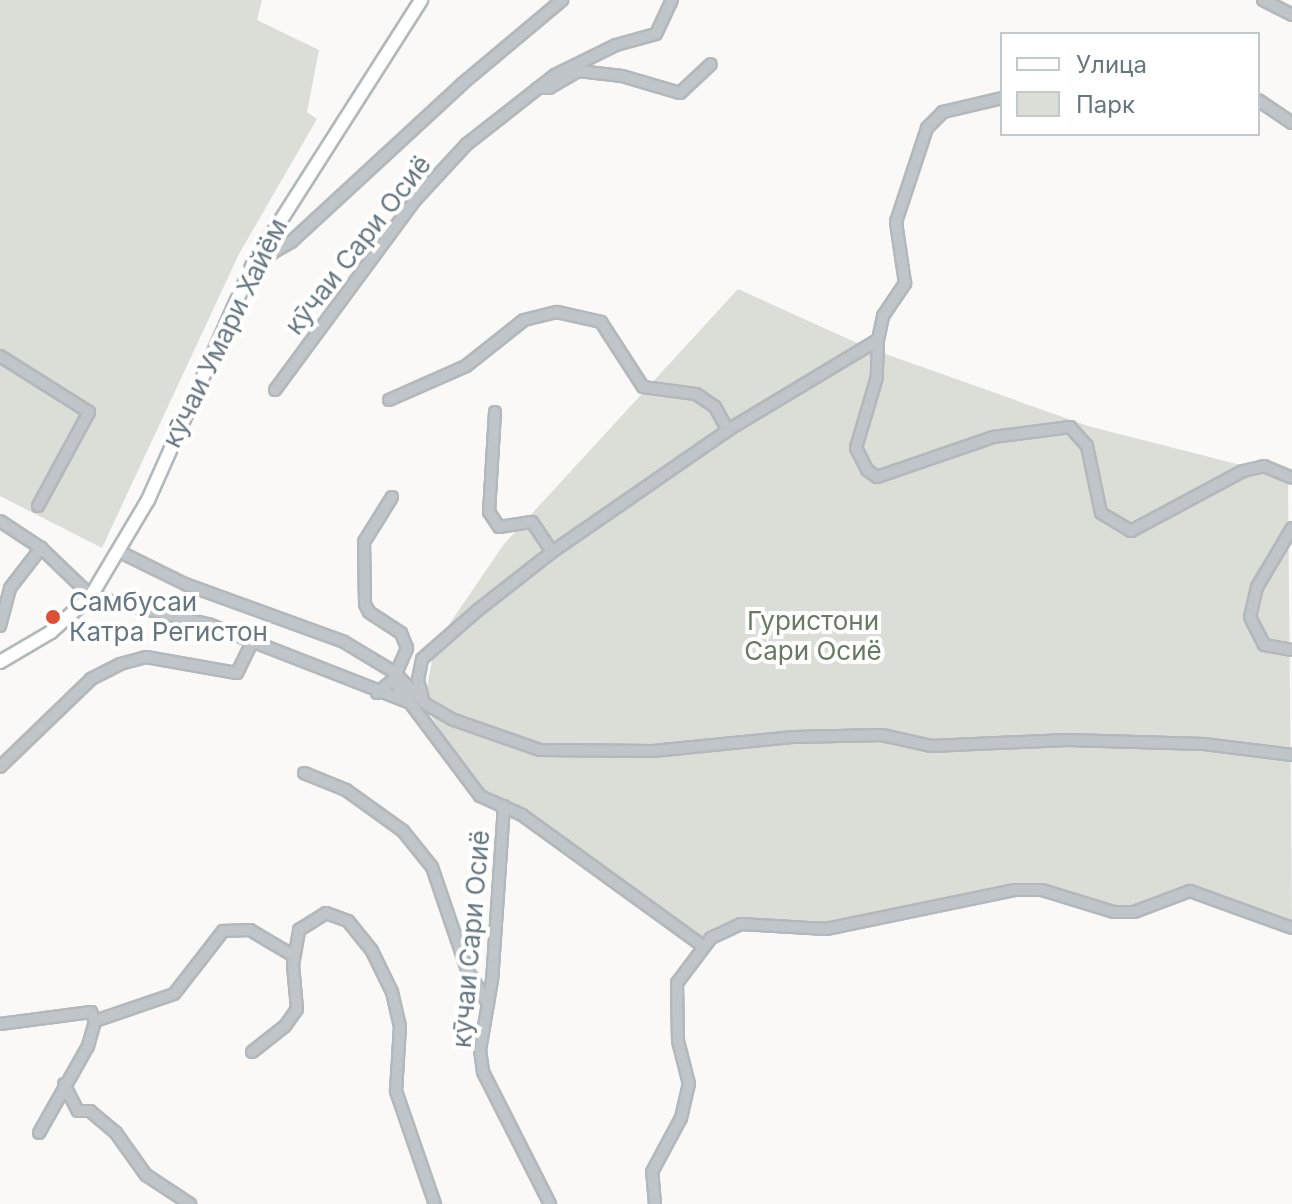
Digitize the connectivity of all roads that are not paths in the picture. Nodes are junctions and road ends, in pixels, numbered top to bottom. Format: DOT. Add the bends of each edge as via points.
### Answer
graph roads {
  1 [pos="421,0"];
  2 [pos="562,0"];
  3 [pos="672,0"];
  4 [pos="1263,0"];
  5 [pos="1292,15"];
  6 [pos="711,64"];
  7 [pos="538,88"];
  8 [pos="1000,98"];
  9 [pos="1260,101"];
  10 [pos="1292,123"];
  11 [pos="253,264"];
  12 [pos="878,340"];
  13 [pos="0,356"];
  14 [pos="275,390"];
  15 [pos="389,400"];
  16 [pos="495,412"];
  17 [pos="728,430"];
  18 [pos="1292,478"];
  19 [pos="392,497"];
  20 [pos="38,506"];
  21 [pos="0,521"];
  22 [pos="1292,528"];
  23 [pos="41,548"];
  24 [pos="118,551"];
  25 [pos="552,552"];
  26 [pos="91,596"];
  27 [pos="0,626"];
  28 [pos="253,640"];
  29 [pos="1292,650"];
  30 [pos="0,662"];
  31 [pos="394,676"];
  32 [pos="377,693"];
  33 [pos="408,702"];
  34 [pos="424,703"];
  35 [pos="1292,755"];
  36 [pos="0,767"];
  37 [pos="304,773"];
  38 [pos="504,806"];
  39 [pos="1292,928"];
  40 [pos="703,946"];
  41 [pos="294,956"];
  42 [pos="488,1004"];
  43 [pos="95,1021"];
  44 [pos="0,1024"];
  45 [pos="252,1052"];
  46 [pos="64,1084"];
  47 [pos="39,1133"];
  48 [pos="190,1204"];
  49 [pos="435,1204"];
  50 [pos="550,1204"];
  51 [pos="655,1204"];
  1 -- 11 [label="main road, кӯчаи Умари Хайём"];
  2 -- 11 [label="street" via="291,242"];
  3 -- 7 [label="street, кӯчаи Сари Осиё" via="656,34 593,54"];
  4 -- 5 [label="street"];
  6 -- 7 [label="street" via="680,93 622,76 579,71 549,88"];
  7 -- 14 [label="street, кӯчаи Сари Осиё" via="467,144 416,199"];
  8 -- 12 [label="street" via="943,112 927,128 896,222 905,283 883,316"];
  9 -- 10 [label="street"];
  11 -- 24 [label="main road, кӯчаи Умари Хайём" via="148,500"];
  12 -- 17 [label="street"];
  12 -- 18 [label="street" via="877,377 856,448 877,477 993,437 1070,427 1087,446 1101,513 1131,531 1243,471 1264,466"];
  13 -- 20 [label="street" via="89,412"];
  15 -- 17 [label="street" via="466,366 524,320 557,312 601,322 617,340 636,381 650,391 696,394 715,407"];
  16 -- 25 [label="street" via="489,512 499,527 532,522"];
  17 -- 25 [label="street"];
  19 -- 31 [label="street" via="362,549 366,608 406,642"];
  21 -- 23 [label="street"];
  22 -- 29 [label="street" via="1257,587 1250,617 1264,645"];
  23 -- 26 [label="street"];
  23 -- 27 [label="street" via="10,588"];
  24 -- 26 [label="main road, кӯчаи Умари Хайём"];
  24 -- 31 [label="street, кӯчаи Сари Осиё" via="185,584 344,642"];
  25 -- 34 [label="street" via="422,659 418,680"];
  26 -- 28 [label="street" via="163,611"];
  26 -- 30 [label="main road, кӯчаи Умари Хайём" via="51,632"];
  28 -- 32 [label="street"];
  28 -- 36 [label="street" via="237,673 146,657 91,679"];
  31 -- 32 [label="street"];
  31 -- 33 [label="street, кӯчаи Сари Осиё"];
  31 -- 34 [label="street"];
  32 -- 33 [label="street"];
  33 -- 38 [label="street, кӯчаи Сари Осиё" via="471,787"];
  34 -- 35 [label="street" via="480,733 540,750 653,751 794,737 882,735 931,746 1068,740 1204,744"];
  37 -- 42 [label="street" via="346,790 403,831 432,867 467,970"];
  38 -- 40 [label="street, кӯчаи Сари Осиё"];
  38 -- 42 [label="street, кӯчаи Сари Осиё"];
  39 -- 40 [label="street" via="1190,891 1150,909 1114,912 1042,890 1014,890 826,929 741,924"];
  40 -- 51 [label="street" via="677,983 678,1041 689,1084 681,1118 652,1172"];
  41 -- 43 [label="street" via="250,930 223,931 174,994"];
  41 -- 45 [label="street" via="297,1009 285,1026"];
  41 -- 49 [label="street" via="299,930 326,913 348,921 372,951 392,992 400,1026 396,1091"];
  42 -- 50 [label="street, кӯчаи Сари Осиё" via="480,1050 483,1072"];
  43 -- 44 [label="street" via="91,1012"];
  43 -- 46 [label="street" via="88,1046"];
  46 -- 47 [label="street"];
  46 -- 48 [label="street" via="78,1111 90,1111 116,1133 146,1175"];
}
